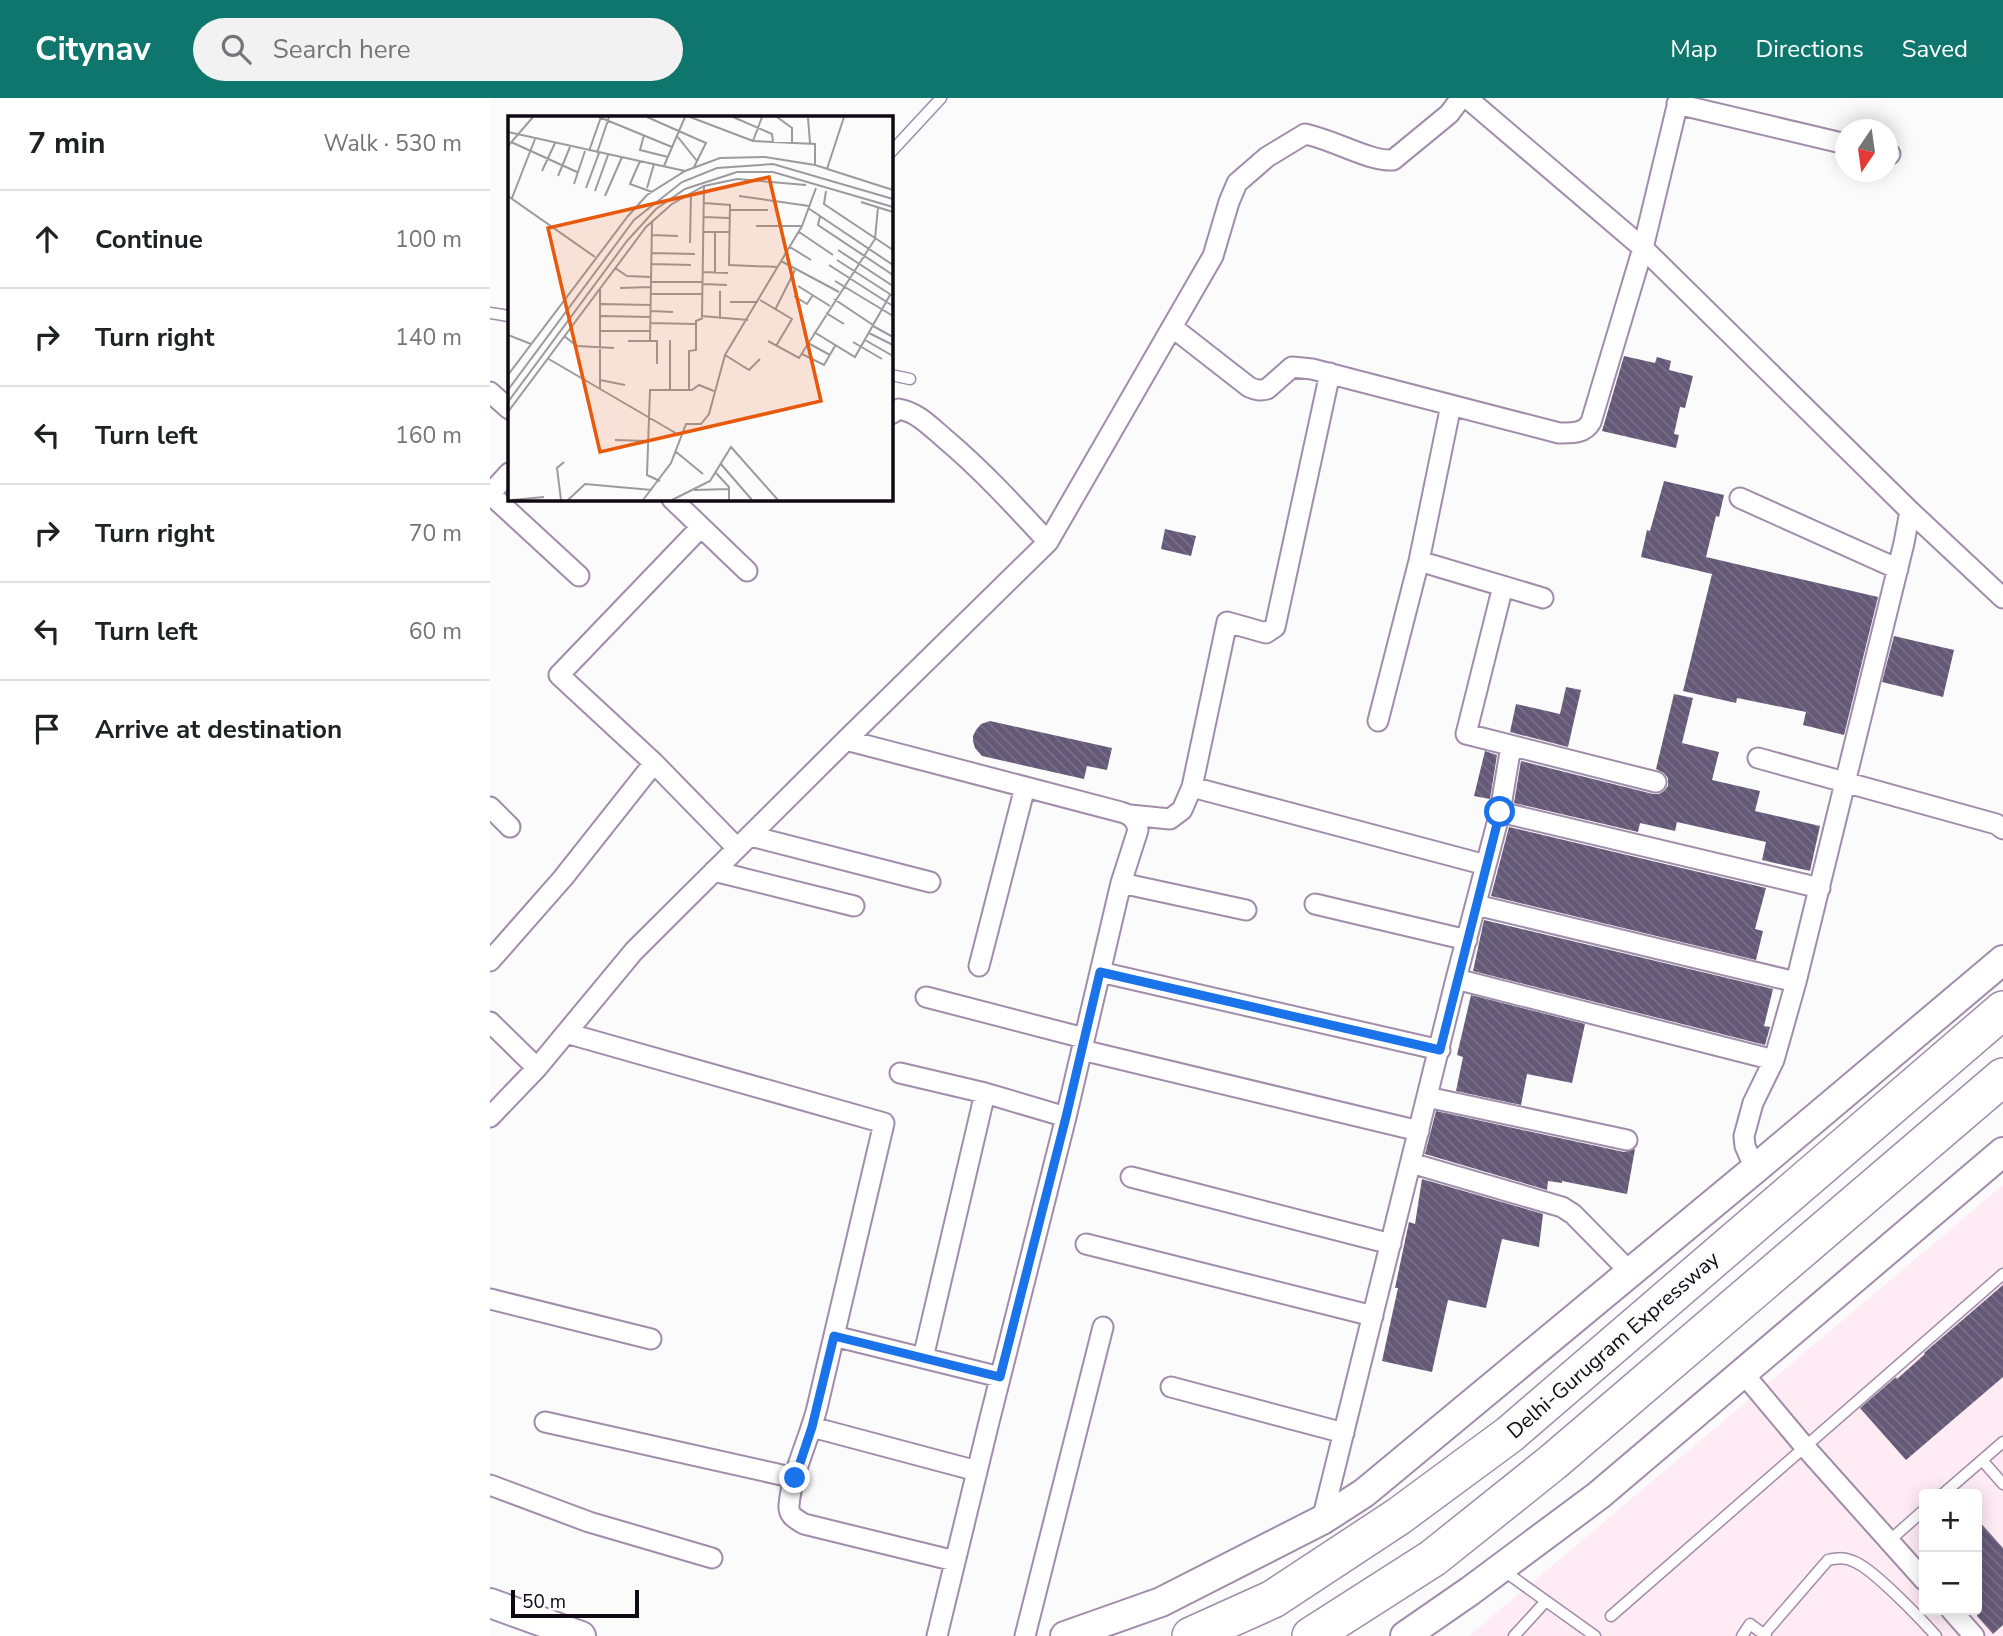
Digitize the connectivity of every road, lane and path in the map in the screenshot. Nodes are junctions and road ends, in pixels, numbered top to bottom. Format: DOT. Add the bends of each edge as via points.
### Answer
graph roads {
  1 [pos="941,98"];
  2 [pos="1461,98"];
  3 [pos="1467,98"];
  4 [pos="1678,101"];
  5 [pos="1835,141"];
  6 [pos="892,151"];
  7 [pos="1643,248"];
  8 [pos="490,313"];
  9 [pos="508,316"];
  10 [pos="1172,327"];
  11 [pos="1329,373"];
  12 [pos="892,376"];
  13 [pos="910,379"];
  14 [pos="490,392"];
  15 [pos="1451,405"];
  16 [pos="508,408"];
  17 [pos="892,413"];
  18 [pos="508,474"];
  19 [pos="490,494"];
  20 [pos="1740,498"];
  21 [pos="673,500"];
  22 [pos="1910,511"];
  23 [pos="701,527"];
  24 [pos="1048,542"];
  25 [pos="1419,561"];
  26 [pos="1898,569"];
  27 [pos="747,571"];
  28 [pos="579,576"];
  29 [pos="1503,586"];
  30 [pos="1543,598"];
  31 [pos="2003,598"];
  32 [pos="1378,721"];
  33 [pos="846,740"];
  34 [pos="1511,746"];
  35 [pos="1758,758"];
  36 [pos="654,763"];
  37 [pos="1656,782"];
  38 [pos="1845,782"];
  39 [pos="1025,787"];
  40 [pos="1192,787"];
  41 [pos="490,807"];
  42 [pos="1500,812"];
  43 [pos="1130,815"];
  44 [pos="510,827"];
  45 [pos="2003,829"];
  46 [pos="744,842"];
  47 [pos="1486,865"];
  48 [pos="714,871"];
  49 [pos="930,882"];
  50 [pos="1121,883"];
  51 [pos="1820,888"];
  52 [pos="1315,904"];
  53 [pos="1476,905"];
  54 [pos="854,906"];
  55 [pos="1246,909"];
  56 [pos="1467,940"];
  57 [pos="2003,960"];
  58 [pos="490,961"];
  59 [pos="979,966"];
  60 [pos="1100,972"];
  61 [pos="1456,979"];
  62 [pos="1796,982"];
  63 [pos="926,997"];
  64 [pos="2003,1010"];
  65 [pos="490,1022"];
  66 [pos="566,1033"];
  67 [pos="1083,1044"];
  68 [pos="1440,1050"];
  69 [pos="1774,1060"];
  70 [pos="537,1068"];
  71 [pos="901,1073"];
  72 [pos="2003,1077"];
  73 [pos="985,1093"];
  74 [pos="1427,1097"];
  75 [pos="490,1117"];
  76 [pos="1066,1117"];
  77 [pos="1419,1131"];
  78 [pos="1627,1140"];
  79 [pos="2003,1152"];
  80 [pos="1411,1163"];
  81 [pos="1755,1169"];
  82 [pos="1131,1177"];
  83 [pos="1086,1244"];
  84 [pos="1391,1244"];
  85 [pos="1631,1273"];
  86 [pos="2003,1274"];
  87 [pos="490,1299"];
  88 [pos="1373,1316"];
  89 [pos="1103,1327"];
  90 [pos="834,1336"];
  91 [pos="651,1339"];
  92 [pos="923,1358"];
  93 [pos="1743,1373"];
  94 [pos="1000,1377"];
  95 [pos="1171,1387"];
  96 [pos="545,1422"];
  97 [pos="812,1427"];
  98 [pos="1344,1433"];
  99 [pos="2003,1442"];
  100 [pos="1805,1447"];
  101 [pos="1982,1460"];
  102 [pos="977,1471"];
  103 [pos="795,1478"];
  104 [pos="2003,1484"];
  105 [pos="490,1485"];
  106 [pos="1949,1489"];
  107 [pos="1919,1514"];
  108 [pos="1322,1520"];
  109 [pos="1889,1541"];
  110 [pos="712,1558"];
  111 [pos="955,1561"];
  112 [pos="1501,1569"];
  113 [pos="1919,1574"];
  114 [pos="1546,1601"];
  115 [pos="490,1603"];
  116 [pos="1955,1615"];
  117 [pos="1611,1616"];
  118 [pos="1765,1635"];
  119 [pos="582,1636"];
  120 [pos="937,1636"];
  121 [pos="1025,1636"];
  122 [pos="1065,1636"];
  123 [pos="1191,1636"];
  124 [pos="1311,1636"];
  125 [pos="1405,1636"];
  126 [pos="1514,1636"];
  127 [pos="1595,1636"];
  128 [pos="1742,1636"];
  129 [pos="1936,1636"];
  130 [pos="1974,1636"];
  1 -- 6 [label="lane"];
  2 -- 10 [label="street" via="1449,114 1393,160 1379,160 1305,134 1267,157 1237,183 1213,256"];
  3 -- 7 [label="street"];
  4 -- 5 [label="street"];
  4 -- 7 [label="street"];
  7 -- 15 [label="street" via="1587,429 1559,433"];
  7 -- 22 [label="street"];
  8 -- 9 [label="lane"];
  10 -- 11 [label="street" via="1255,390 1267,389 1292,367"];
  10 -- 24 [label="street"];
  11 -- 15 [label="street"];
  11 -- 40 [label="street" via="1275,627 1266,633 1227,622"];
  12 -- 13 [label="lane"];
  14 -- 16 [label="street"];
  15 -- 25 [label="street"];
  17 -- 24 [label="street" via="910,411 934,430 975,464"];
  18 -- 19 [label="street"];
  19 -- 28 [label="street"];
  20 -- 26 [label="street"];
  21 -- 23 [label="street"];
  22 -- 26 [label="street"];
  22 -- 31 [label="street"];
  23 -- 27 [label="street"];
  23 -- 36 [label="street" via="559,675"];
  24 -- 33 [label="street"];
  25 -- 29 [label="street"];
  25 -- 32 [label="street"];
  26 -- 38 [label="street"];
  29 -- 30 [label="street"];
  29 -- 34 [label="street" via="1466,734"];
  33 -- 39 [label="street"];
  33 -- 46 [label="street"];
  34 -- 37 [label="street"];
  34 -- 42 [label="street"];
  35 -- 38 [label="street"];
  36 -- 46 [label="street"];
  36 -- 58 [label="street"];
  38 -- 45 [label="street"];
  38 -- 51 [label="street"];
  39 -- 43 [label="street"];
  39 -- 59 [label="street"];
  40 -- 43 [label="street" via="1182,810 1170,819"];
  40 -- 47 [label="street"];
  41 -- 44 [label="street"];
  42 -- 47 [label="street"];
  42 -- 51 [label="street"];
  43 -- 50 [label="street" via="1138,830"];
  46 -- 48 [label="street"];
  46 -- 49 [label="street"];
  47 -- 53 [label="street"];
  48 -- 54 [label="street"];
  48 -- 66 [label="street" via="634,951"];
  50 -- 55 [label="street"];
  50 -- 60 [label="street"];
  51 -- 62 [label="street"];
  52 -- 56 [label="street"];
  53 -- 56 [label="street"];
  53 -- 62 [label="street"];
  56 -- 61 [label="street"];
  57 -- 81 [label="main road"];
  60 -- 67 [label="street"];
  60 -- 68 [label="street"];
  61 -- 68 [label="street"];
  61 -- 69 [label="street"];
  62 -- 69 [label="street"];
  63 -- 67 [label="street"];
  64 -- 123 [label="highway, Delhi-Gurugram Expressway" via="1510,1434 1399,1516 1273,1599"];
  65 -- 70 [label="street"];
  66 -- 70 [label="street"];
  66 -- 90 [label="street" via="884,1123"];
  67 -- 76 [label="street"];
  67 -- 77 [label="street"];
  68 -- 74 [label="street"];
  69 -- 81 [label="street" via="1753,1103 1744,1136"];
  70 -- 75 [label="street"];
  71 -- 73 [label="street"];
  72 -- 124 [label="highway" via="1553,1462 1433,1558"];
  73 -- 76 [label="street"];
  73 -- 92 [label="street"];
  74 -- 77 [label="street"];
  74 -- 78 [label="street"];
  76 -- 94 [label="street"];
  77 -- 80 [label="street"];
  79 -- 93 [label="main road"];
  80 -- 84 [label="street"];
  80 -- 85 [label="street" via="1562,1207"];
  81 -- 85 [label="main road"];
  82 -- 84 [label="street"];
  83 -- 88 [label="street"];
  84 -- 88 [label="street"];
  85 -- 108 [label="main road" via="1364,1493"];
  86 -- 100 [label="lane"];
  87 -- 91 [label="street"];
  88 -- 98 [label="street"];
  89 -- 121 [label="street"];
  90 -- 92 [label="street"];
  90 -- 97 [label="street"];
  92 -- 94 [label="street"];
  93 -- 100 [label="street"];
  93 -- 112 [label="main road" via="1599,1495"];
  94 -- 102 [label="street"];
  95 -- 98 [label="street"];
  96 -- 103 [label="street"];
  97 -- 102 [label="street"];
  97 -- 103 [label="street"];
  98 -- 108 [label="street"];
  99 -- 101 [label="lane"];
  100 -- 109 [label="street"];
  100 -- 117 [label="lane"];
  101 -- 104 [label="lane"];
  101 -- 106 [label="lane"];
  102 -- 111 [label="street"];
  103 -- 111 [label="street" via="789,1513 804,1524"];
  105 -- 110 [label="street" via="589,1522"];
  107 -- 109 [label="lane"];
  108 -- 122 [label="main road" via="1161,1602"];
  109 -- 113 [label="street"];
  111 -- 120 [label="street"];
  112 -- 114 [label="lane"];
  112 -- 125 [label="main road"];
  114 -- 126 [label="lane"];
  114 -- 127 [label="lane"];
  115 -- 119 [label="main road"];
  116 -- 130 [label="street"];
  118 -- 128 [label="lane" via="1749,1624"];
  118 -- 129 [label="lane" via="1828,1560 1841,1557 1871,1573"];
}
